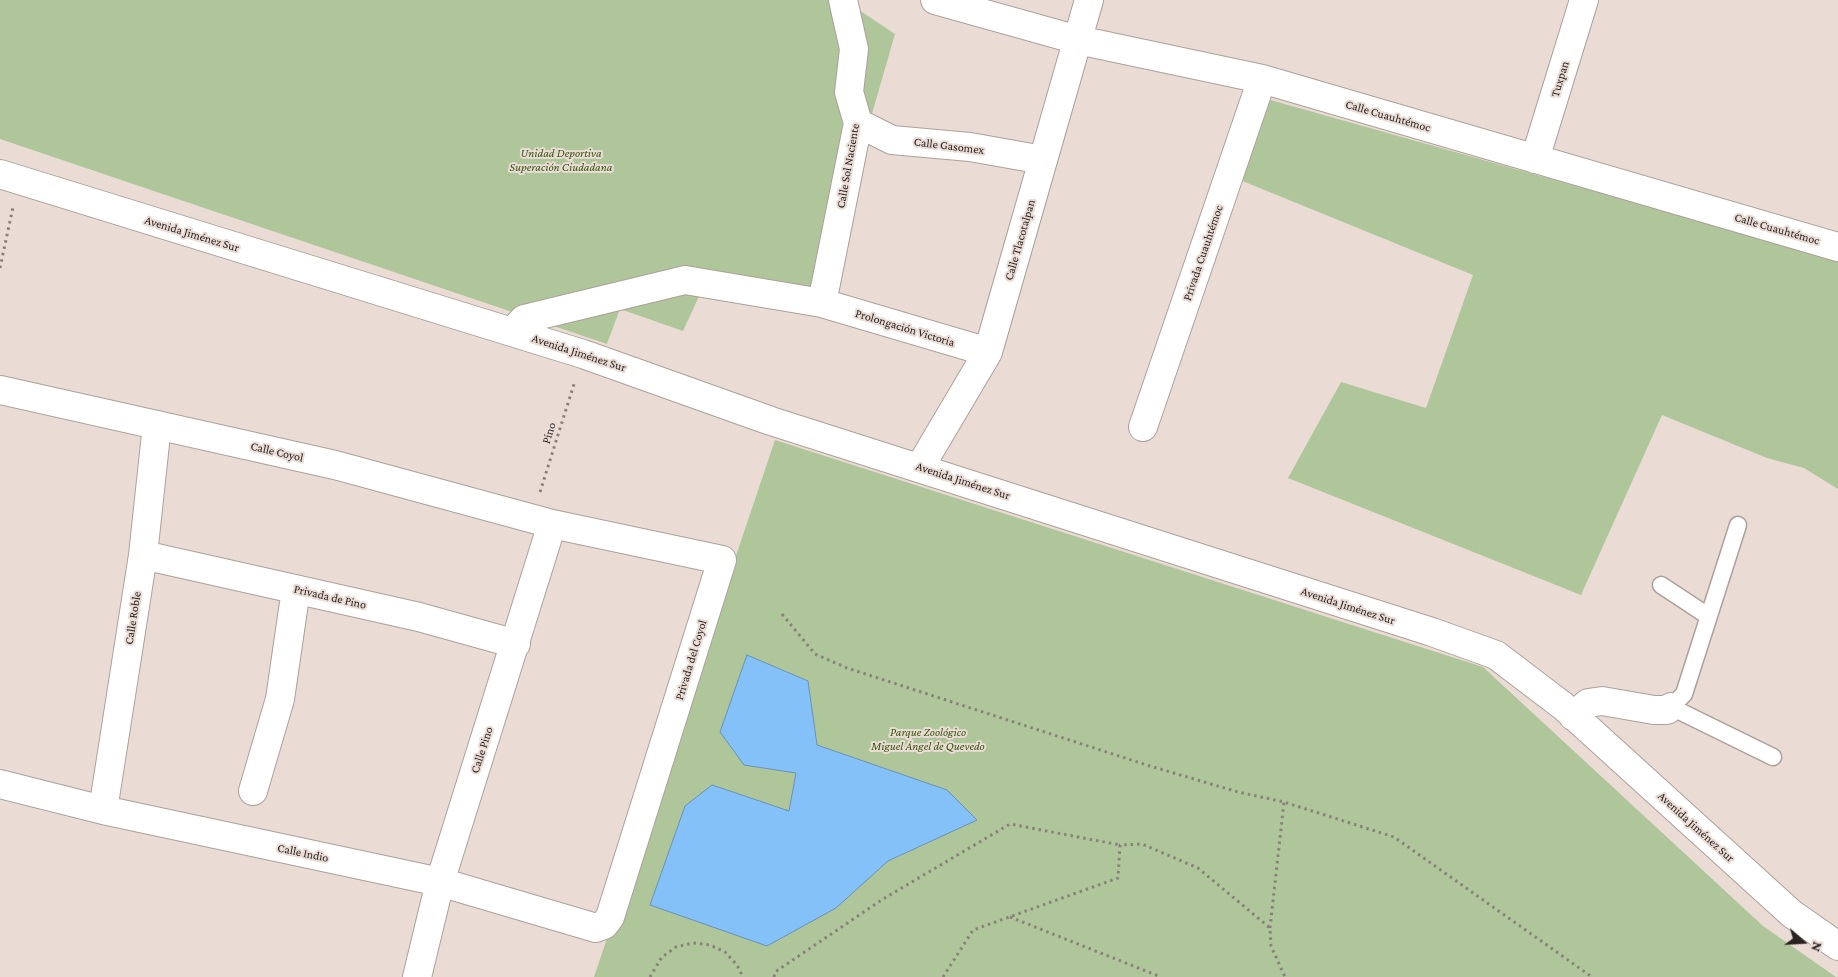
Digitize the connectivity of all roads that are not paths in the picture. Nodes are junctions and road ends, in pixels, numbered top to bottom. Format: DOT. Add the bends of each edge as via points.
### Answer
graph roads {
  1 [pos="845,0"];
  2 [pos="935,0"];
  3 [pos="1089,0"];
  4 [pos="1584,0"];
  5 [pos="1078,40"];
  6 [pos="1262,79"];
  7 [pos="858,123"];
  8 [pos="1535,159"];
  9 [pos="1043,160"];
  10 [pos="9,178"];
  11 [pos="1838,247"];
  12 [pos="822,303"];
  13 [pos="512,332"];
  14 [pos="988,352"];
  15 [pos="0,390"];
  16 [pos="157,425"];
  17 [pos="1144,427"];
  18 [pos="920,468"];
  19 [pos="541,521"];
  20 [pos="1738,525"];
  21 [pos="144,555"];
  22 [pos="1661,585"];
  23 [pos="296,589"];
  24 [pos="1708,616"];
  25 [pos="516,644"];
  26 [pos="1671,707"];
  27 [pos="1573,716"];
  28 [pos="1773,757"];
  29 [pos="0,784"];
  30 [pos="253,791"];
  31 [pos="103,810"];
  32 [pos="440,882"];
  33 [pos="604,925"];
  34 [pos="1838,946"];
  35 [pos="417,977"];
  1 -- 7 [label="street, Calle Sol Naciente" via="854,49 850,92"];
  2 -- 5 [label="street, Calle Cuauhtémoc"];
  3 -- 5 [label="street, Calle Tlacotalpan"];
  4 -- 8 [label="street, Tuxpan"];
  5 -- 6 [label="street, Calle Cuauhtémoc"];
  5 -- 9 [label="street, Calle Tlacotalpan"];
  6 -- 8 [label="street, Calle Cuauhtémoc"];
  6 -- 17 [label="street, Privada Cuauhtémoc"];
  7 -- 9 [label="street, Calle Gasomex" via="892,140 970,147"];
  7 -- 12 [label="street, Calle Sol Naciente"];
  8 -- 11 [label="street, Calle Cuauhtémoc"];
  9 -- 14 [label="street, Calle Tlacotalpan"];
  10 -- 13 [label="street, Avenida Jiménez Sur"];
  12 -- 13 [label="street, Prolongación Victoria" via="685,280 524,320"];
  12 -- 14 [label="street, Prolongación Victoria"];
  13 -- 18 [label="street, Avenida Jiménez Sur"];
  14 -- 18 [label="street, Calle Tlacotalpan"];
  15 -- 16 [label="street, Calle Coyol"];
  16 -- 19 [label="street, Calle Coyol" via="335,465"];
  16 -- 21 [label="street, Calle Roble"];
  18 -- 27 [label="street, Avenida Jiménez Sur" via="1496,655"];
  19 -- 25 [label="street, Calle Pino"];
  19 -- 33 [label="street, Privada del Coyol" via="722,560 610,917"];
  20 -- 24 [label="lane"];
  21 -- 23 [label="street, Privada de Pino"];
  21 -- 31 [label="street, Calle Roble"];
  22 -- 24 [label="lane"];
  23 -- 25 [label="street, Privada de Pino" via="419,617"];
  23 -- 30 [label="street" via="280,699"];
  24 -- 26 [label="lane" via="1684,694"];
  25 -- 32 [label="street, Calle Pino"];
  26 -- 27 [label="street" via="1654,710 1602,701 1588,703"];
  26 -- 28 [label="lane"];
  27 -- 34 [label="street, Avenida Jiménez Sur" via="1792,914"];
  29 -- 31 [label="street, Calle Indio"];
  31 -- 32 [label="street, Calle Indio"];
  32 -- 33 [label="street, Calle Indio" via="596,928"];
  32 -- 35 [label="street, Calle Pino"];
}
